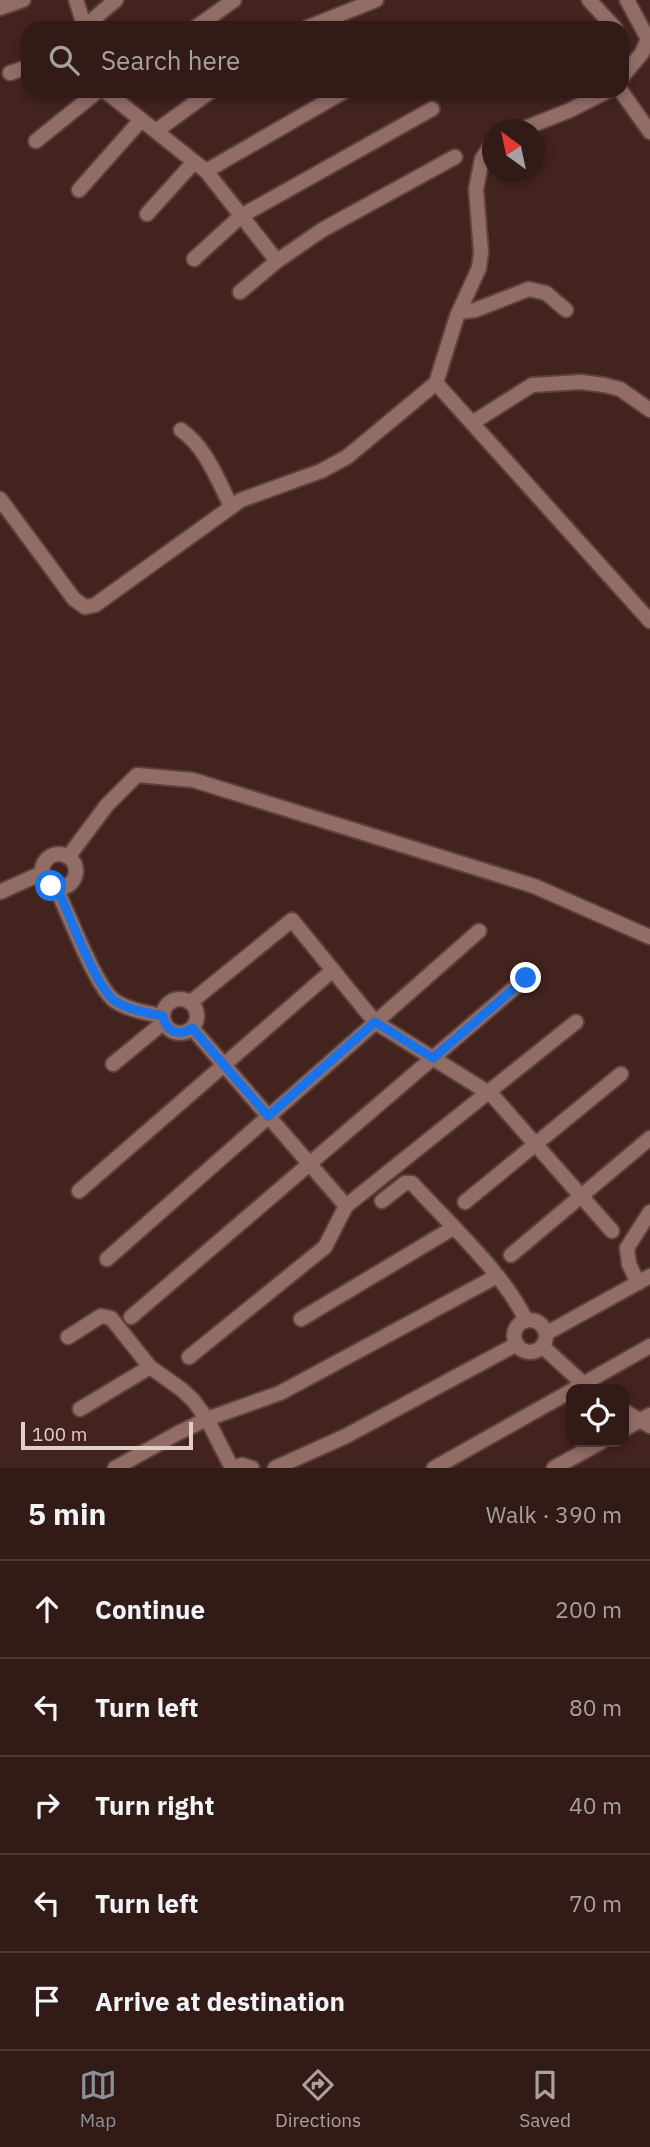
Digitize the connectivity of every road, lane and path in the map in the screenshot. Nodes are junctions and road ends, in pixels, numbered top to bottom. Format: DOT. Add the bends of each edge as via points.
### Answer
graph roads {
  1 [pos="23,0"];
  2 [pos="76,0"];
  3 [pos="116,0"];
  4 [pos="234,0"];
  5 [pos="376,0"];
  6 [pos="589,0"];
  7 [pos="627,0"];
  8 [pos="0,8"];
  9 [pos="83,21"];
  10 [pos="92,21"];
  11 [pos="205,21"];
  12 [pos="324,21"];
  13 [pos="609,21"];
  14 [pos="21,69"];
  15 [pos="629,69"];
  16 [pos="10,73"];
  17 [pos="97,98"];
  18 [pos="113,98"];
  19 [pos="201,98"];
  20 [pos="332,98"];
  21 [pos="594,98"];
  22 [pos="626,98"];
  23 [pos="432,109"];
  24 [pos="141,120"];
  25 [pos="545,120"];
  26 [pos="156,131"];
  27 [pos="650,132"];
  28 [pos="36,141"];
  29 [pos="455,157"];
  30 [pos="482,159"];
  31 [pos="200,167"];
  32 [pos="79,190"];
  33 [pos="147,215"];
  34 [pos="241,215"];
  35 [pos="194,259"];
  36 [pos="277,261"];
  37 [pos="240,292"];
  38 [pos="566,310"];
  39 [pos="459,312"];
  40 [pos="436,383"];
  41 [pos="650,410"];
  42 [pos="472,423"];
  43 [pos="181,430"];
  44 [pos="0,499"];
  45 [pos="231,506"];
  46 [pos="650,621"];
  47 [pos="68,857"];
  48 [pos="42,873"];
  49 [pos="57,888"];
  50 [pos="0,892"];
  51 [pos="479,931"];
  52 [pos="650,937"];
  53 [pos="333,970"];
  54 [pos="526,978"];
  55 [pos="191,1002"];
  56 [pos="163,1019"];
  57 [pos="375,1022"];
  58 [pos="576,1022"];
  59 [pos="192,1028"];
  60 [pos="433,1058"];
  61 [pos="113,1064"];
  62 [pos="224,1065"];
  63 [pos="621,1074"];
  64 [pos="489,1093"];
  65 [pos="268,1116"];
  66 [pos="650,1138"];
  67 [pos="536,1144"];
  68 [pos="309,1164"];
  69 [pos="79,1191"];
  70 [pos="581,1196"];
  71 [pos="382,1200"];
  72 [pos="466,1202"];
  73 [pos="346,1206"];
  74 [pos="650,1212"];
  75 [pos="453,1228"];
  76 [pos="611,1231"];
  77 [pos="511,1255"];
  78 [pos="107,1259"];
  79 [pos="497,1276"];
  80 [pos="644,1280"];
  81 [pos="131,1317"];
  82 [pos="301,1319"];
  83 [pos="526,1320"];
  84 [pos="68,1337"];
  85 [pos="544,1340"];
  86 [pos="516,1344"];
  87 [pos="650,1346"];
  88 [pos="189,1357"];
  89 [pos="150,1367"];
  90 [pos="577,1384"];
  91 [pos="587,1384"];
  92 [pos="566,1396"];
  93 [pos="80,1409"];
  94 [pos="629,1413"];
  95 [pos="207,1419"];
  96 [pos="646,1420"];
  97 [pos="629,1427"];
  98 [pos="592,1447"];
  99 [pos="115,1468"];
  100 [pos="252,1468"];
  101 [pos="275,1468"];
  102 [pos="434,1468"];
  103 [pos="554,1468"];
  1 -- 8 [label="street"];
  2 -- 9 [label="street"];
  3 -- 10 [label="street"];
  4 -- 11 [label="street"];
  5 -- 12 [label="street"];
  6 -- 13 [label="street"];
  7 -- 15 [label="street" via="648,39"];
  14 -- 16 [label="street"];
  17 -- 28 [label="street"];
  18 -- 24 [label="street"];
  19 -- 26 [label="street"];
  20 -- 31 [label="street"];
  21 -- 25 [label="street"];
  22 -- 27 [label="street"];
  23 -- 34 [label="street"];
  24 -- 26 [label="street"];
  24 -- 32 [label="street"];
  26 -- 31 [label="street"];
  29 -- 36 [label="street" via="322,230"];
  30 -- 39 [label="street" via="476,189 480,259"];
  31 -- 33 [label="street"];
  31 -- 34 [label="street"];
  34 -- 35 [label="street"];
  34 -- 36 [label="street"];
  36 -- 37 [label="street"];
  38 -- 39 [label="street" via="546,293 529,289"];
  39 -- 40 [label="street"];
  40 -- 42 [label="street"];
  40 -- 45 [label="street" via="341,461"];
  41 -- 42 [label="street" via="620,389 604,385 532,384"];
  42 -- 46 [label="street"];
  43 -- 45 [label="street" via="202,452"];
  44 -- 45 [label="street" via="74,599 85,607 95,605"];
  47 -- 48 [label="street" via="52,856"];
  47 -- 49 [label="street" via="75,866 74,877"];
  47 -- 52 [label="street" via="136,775 193,780 534,886"];
  48 -- 49 [label="street" via="47,883"];
  48 -- 50 [label="street"];
  49 -- 56 [label="street" via="102,985 114,1000"];
  51 -- 57 [label="street"];
  53 -- 55 [label="street" via="292,920"];
  53 -- 57 [label="street"];
  53 -- 62 [label="street"];
  54 -- 60 [label="street"];
  55 -- 56 [label="street" via="174,999 166,1006"];
  55 -- 59 [label="street" via="198,1018"];
  56 -- 59 [label="street" via="175,1032"];
  56 -- 61 [label="street"];
  57 -- 60 [label="street"];
  57 -- 65 [label="street"];
  58 -- 64 [label="street"];
  59 -- 62 [label="street"];
  60 -- 64 [label="street"];
  60 -- 68 [label="street"];
  62 -- 65 [label="street"];
  62 -- 69 [label="street"];
  63 -- 67 [label="street"];
  64 -- 67 [label="street"];
  64 -- 73 [label="street"];
  65 -- 68 [label="street"];
  65 -- 78 [label="street"];
  66 -- 70 [label="street"];
  67 -- 70 [label="street"];
  67 -- 72 [label="street"];
  68 -- 73 [label="street"];
  68 -- 81 [label="street"];
  70 -- 76 [label="street"];
  70 -- 77 [label="street"];
  71 -- 75 [label="street" via="412,1183"];
  73 -- 88 [label="street" via="325,1247"];
  74 -- 80 [label="street" via="627,1248 629,1264"];
  75 -- 79 [label="street"];
  75 -- 82 [label="street"];
  79 -- 83 [label="street"];
  79 -- 95 [label="street" via="280,1394"];
  80 -- 85 [label="street"];
  83 -- 85 [label="street" via="539,1322"];
  83 -- 86 [label="street" via="515,1330"];
  84 -- 89 [label="street" via="105,1316 111,1318"];
  85 -- 86 [label="street" via="529,1352"];
  85 -- 90 [label="street"];
  86 -- 101 [label="street" via="346,1436"];
  87 -- 91 [label="street"];
  89 -- 93 [label="street"];
  89 -- 95 [label="street" via="181,1389"];
  92 -- 102 [label="street"];
  94 -- 96 [label="street"];
  95 -- 99 [label="street"];
  95 -- 100 [label="street" via="232,1468"];
  96 -- 97 [label="street"];
  98 -- 103 [label="street"];
}
